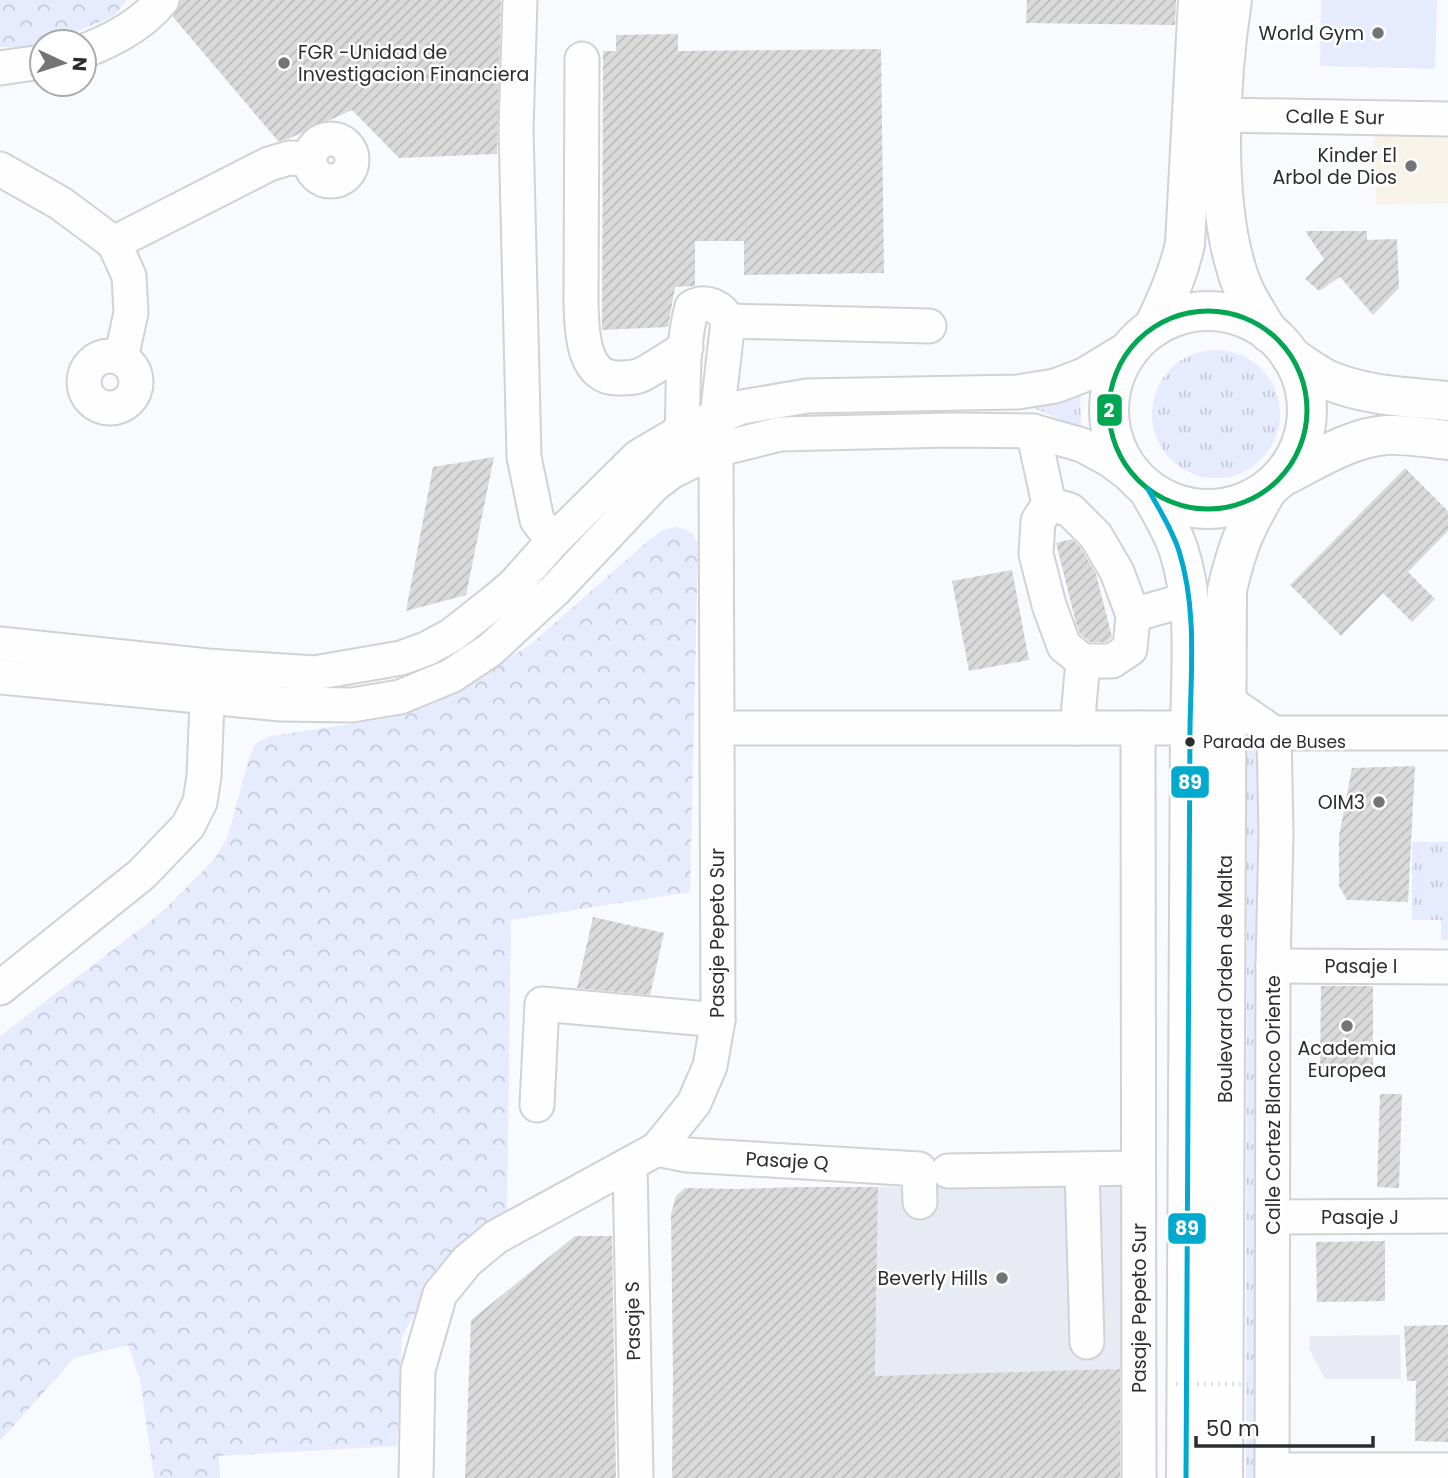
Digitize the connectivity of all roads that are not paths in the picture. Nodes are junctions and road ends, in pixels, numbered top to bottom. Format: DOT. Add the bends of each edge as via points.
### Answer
graph roads {
  1 [pos="162,0"];
  2 [pos="520,0"];
  3 [pos="1198,0"];
  4 [pos="1232,0"];
  5 [pos="98,46"];
  6 [pos="582,59"];
  7 [pos="28,64"];
  8 [pos="0,68"];
  9 [pos="1221,115"];
  10 [pos="1448,119"];
  11 [pos="309,159"];
  12 [pos="0,169"];
  13 [pos="114,243"];
  14 [pos="728,321"];
  15 [pos="929,326"];
  16 [pos="1144,336"];
  17 [pos="1280,345"];
  18 [pos="687,347"];
  19 [pos="121,358"];
  20 [pos="1448,401"];
  21 [pos="717,417"];
  22 [pos="682,431"];
  23 [pos="1033,431"];
  24 [pos="1448,440"];
  25 [pos="716,450"];
  26 [pos="1274,483"];
  27 [pos="1143,485"];
  28 [pos="1049,504"];
  29 [pos="554,541"];
  30 [pos="1189,599"];
  31 [pos="1133,615"];
  32 [pos="0,644"];
  33 [pos="1083,661"];
  34 [pos="208,666"];
  35 [pos="0,677"];
  36 [pos="208,698"];
  37 [pos="1226,701"];
  38 [pos="718,727"];
  39 [pos="1077,728"];
  40 [pos="1138,728"];
  41 [pos="1190,728"];
  42 [pos="1274,733"];
  43 [pos="1448,733"];
  44 [pos="1273,966"];
  45 [pos="1448,967"];
  46 [pos="0,988"];
  47 [pos="718,1020"];
  48 [pos="537,1105"];
  49 [pos="643,1156"];
  50 [pos="928,1163"];
  51 [pos="1138,1168"];
  52 [pos="1082,1169"];
  53 [pos="920,1202"];
  54 [pos="1448,1216"];
  55 [pos="1273,1217"];
  56 [pos="1087,1342"];
  57 [pos="1448,1470"];
  58 [pos="1272,1474"];
  59 [pos="416,1478"];
  60 [pos="636,1478"];
  61 [pos="1139,1478"];
  62 [pos="1186,1478"];
  63 [pos="1223,1478"];
  1 -- 5 [label="street" via="138,24"];
  2 -- 29 [label="street" via="516,129 524,457 537,520"];
  3 -- 16 [label="main road" via="1185,244 1179,272"];
  4 -- 9 [label="main road"];
  6 -- 18 [label="street" via="581,305 589,360 614,379 633,378"];
  7 -- 8 [label="street"];
  9 -- 10 [label="street, Calle E Sur"];
  9 -- 17 [label="main road" via="1223,181 1237,274"];
  11 -- 13 [label="street" via="289,158 261,168"];
  12 -- 13 [label="street" via="60,203"];
  13 -- 19 [label="street" via="129,276 131,313"];
  14 -- 15 [label="street"];
  14 -- 18 [label="street" via="719,308 699,303 692,307"];
  14 -- 21 [label="street, Pasaje Pepeto Sur"];
  16 -- 17 [label="main road" via="1175,316 1209,311 1241,317"];
  16 -- 21 [label="street" via="1084,374 1055,386 1018,392 807,396 742,407"];
  16 -- 27 [label="main road" via="1121,363 1109,416 1118,451"];
  17 -- 20 [label="main road" via="1327,379 1346,386"];
  17 -- 26 [label="main road" via="1304,387 1306,419 1298,451"];
  18 -- 22 [label="street"];
  21 -- 22 [label="street"];
  21 -- 25 [label="street, Pasaje Pepeto Sur"];
  22 -- 29 [label="street" via="638,457"];
  23 -- 25 [label="street" via="780,434"];
  23 -- 27 [label="street" via="1082,445"];
  23 -- 28 [label="street"];
  24 -- 26 [label="main road" via="1387,435 1363,440"];
  25 -- 36 [label="street" via="654,485 555,590 490,650 451,676 400,697 352,705"];
  25 -- 38 [label="street, Pasaje Pepeto Sur"];
  26 -- 27 [label="main road" via="1239,505 1203,510 1168,501"];
  26 -- 37 [label="main road, Boulevard Orden de Malta" via="1241,538 1227,590"];
  27 -- 30 [label="main road, Boulevard Orden de Malta" via="1178,549"];
  28 -- 31 [label="street" via="1070,510 1096,536 1117,572"];
  28 -- 33 [label="street" via="1038,521 1036,554 1063,646"];
  29 -- 34 [label="street" via="514,585 452,635 426,649 401,658 314,673"];
  30 -- 31 [label="street"];
  30 -- 41 [label="main road, Boulevard Orden de Malta"];
  31 -- 33 [label="street" via="1130,649 1112,661"];
  32 -- 34 [label="street"];
  33 -- 39 [label="street"];
  34 -- 36 [label="street"];
  35 -- 36 [label="street"];
  36 -- 46 [label="street" via="200,802 188,826 142,874"];
  37 -- 42 [label="street"];
  37 -- 63 [label="main road, Boulevard Orden de Malta"];
  38 -- 39 [label="street"];
  38 -- 47 [label="street, Pasaje Pepeto Sur"];
  39 -- 40 [label="street"];
  40 -- 41 [label="street"];
  40 -- 51 [label="street, Pasaje Pepeto Sur"];
  41 -- 62 [label="main road, Boulevard Orden de Malta"];
  42 -- 43 [label="street"];
  42 -- 44 [label="street, Calle Cortez Blanco Oriente"];
  44 -- 45 [label="street, Pasaje I"];
  44 -- 55 [label="street, Calle Cortez Blanco Oriente"];
  47 -- 48 [label="street" via="542,1004"];
  47 -- 49 [label="street, Pasaje Pepeto Sur" via="709,1066 694,1103"];
  49 -- 50 [label="street, Pasaje Q"];
  49 -- 59 [label="street, Pasaje Pepeto Sur" via="496,1237 467,1261 440,1294 418,1370"];
  49 -- 60 [label="street, Pasaje S"];
  50 -- 52 [label="street, Pasaje Q"];
  50 -- 53 [label="street"];
  51 -- 52 [label="street, Pasaje Q"];
  51 -- 61 [label="street, Pasaje Pepeto Sur"];
  52 -- 56 [label="street"];
  54 -- 55 [label="street, Pasaje J"];
  55 -- 58 [label="street, Calle Cortez Blanco Oriente"];
  57 -- 58 [label="street"];
}
